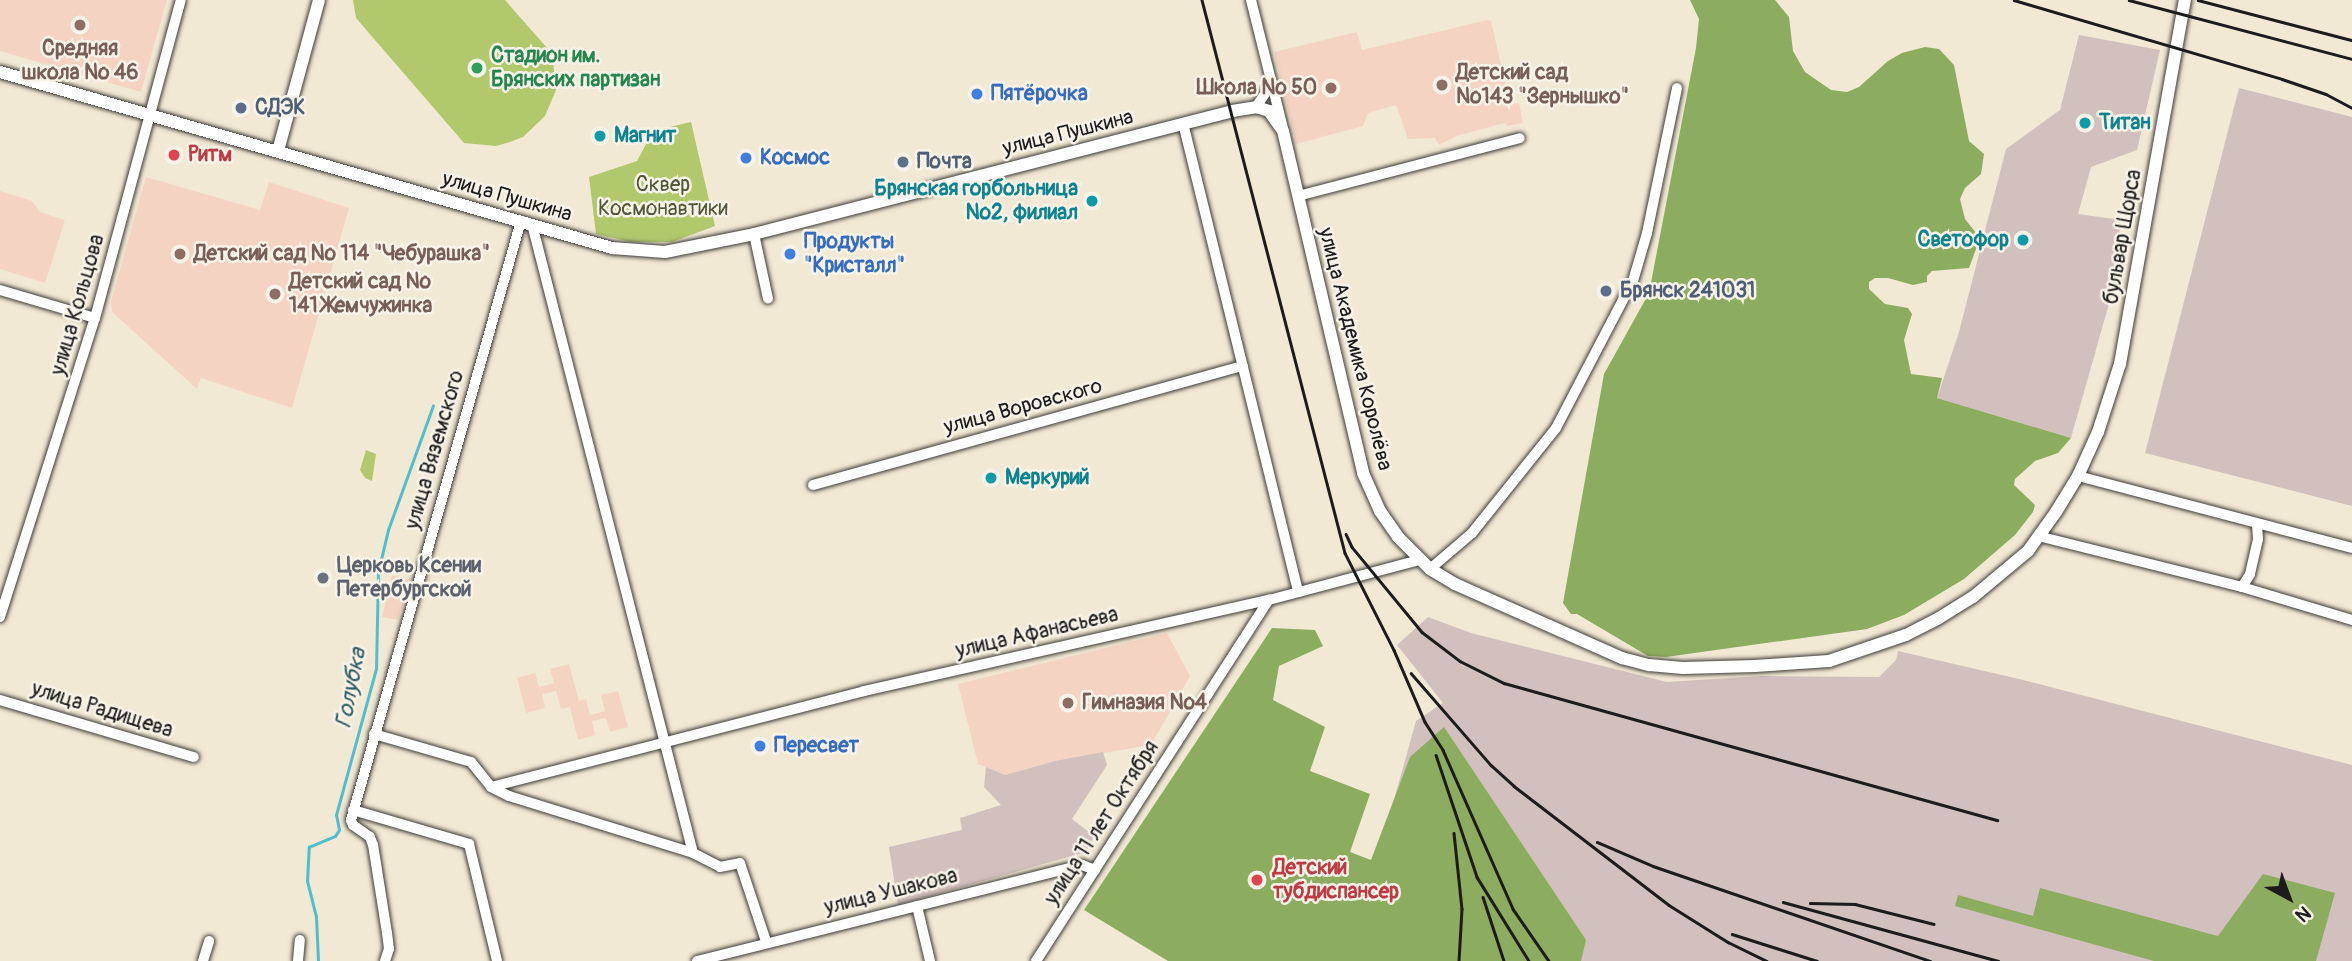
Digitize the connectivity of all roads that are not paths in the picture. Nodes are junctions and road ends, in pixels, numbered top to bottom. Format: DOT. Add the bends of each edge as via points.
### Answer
graph roads {
  1 [pos="181,0"];
  2 [pos="319,0"];
  3 [pos="1251,0"];
  4 [pos="2185,0"];
  5 [pos="0,72"];
  6 [pos="1272,83"];
  7 [pos="1676,88"];
  8 [pos="1256,107"];
  9 [pos="152,115"];
  10 [pos="1183,123"];
  11 [pos="1283,131"];
  12 [pos="1520,138"];
  13 [pos="278,150"];
  14 [pos="1298,196"];
  15 [pos="526,223"];
  16 [pos="754,234"];
  17 [pos="0,290"];
  18 [pos="768,299"];
  19 [pos="95,318"];
  20 [pos="1243,366"];
  21 [pos="2078,476"];
  22 [pos="813,485"];
  23 [pos="2257,524"];
  24 [pos="2038,536"];
  25 [pos="2352,548"];
  26 [pos="1419,560"];
  27 [pos="1430,569"];
  28 [pos="2242,587"];
  29 [pos="1298,592"];
  30 [pos="1269,600"];
  31 [pos="0,617"];
  32 [pos="2352,620"];
  33 [pos="0,700"];
  34 [pos="374,734"];
  35 [pos="662,741"];
  36 [pos="194,757"];
  37 [pos="491,787"];
  38 [pos="353,810"];
  39 [pos="693,853"];
  40 [pos="1095,870"];
  41 [pos="917,906"];
  42 [pos="300,940"];
  43 [pos="209,941"];
  44 [pos="766,941"];
  45 [pos="717,958"];
  46 [pos="203,961"];
  47 [pos="298,961"];
  48 [pos="385,961"];
  49 [pos="498,961"];
  50 [pos="697,961"];
  51 [pos="930,961"];
  52 [pos="1036,961"];
  1 -- 9 [label="street, улица Кольцова"];
  2 -- 13 [label="main road"];
  3 -- 6 [label="street, улица Академика Королёва"];
  4 -- 21 [label="main road, бульвар Щорса" via="2120,364"];
  5 -- 9 [label="main road, улица Пушкина"];
  6 -- 8 [label="street"];
  6 -- 11 [label="street, улица Академика Королёва"];
  7 -- 27 [label="street" via="1633,281 1556,428 1472,533"];
  8 -- 10 [label="main road, улица Пушкина"];
  8 -- 11 [label="main road" via="1269,111"];
  9 -- 13 [label="main road, улица Пушкина"];
  9 -- 19 [label="street, улица Кольцова"];
  10 -- 16 [label="main road, улица Пушкина"];
  10 -- 20 [label="street"];
  11 -- 14 [label="main road, улица Академика Королёва"];
  12 -- 14 [label="street"];
  13 -- 15 [label="main road, улица Пушкина"];
  14 -- 26 [label="main road, улица Академика Королёва" via="1363,473 1380,511"];
  15 -- 16 [label="main road, улица Пушкина" via="612,248 665,252"];
  15 -- 34 [label="street, улица Вяземского"];
  15 -- 35 [label="street"];
  16 -- 18 [label="street"];
  17 -- 19 [label="street"];
  19 -- 31 [label="street, улица Кольцова"];
  20 -- 22 [label="street, улица Воровского"];
  20 -- 29 [label="street"];
  21 -- 23 [label="street"];
  21 -- 24 [label="main road, бульвар Щорса"];
  23 -- 25 [label="street"];
  23 -- 28 [label="street" via="2250,574"];
  24 -- 27 [label="main road, улица Академика Королёва" via="2028,551 1973,597 1906,635 1829,661 1755,666 1683,668 1622,658"];
  24 -- 28 [label="street"];
  26 -- 27 [label="main road, улица Академика Королёва"];
  26 -- 29 [label="street, улица Афанасьева"];
  28 -- 32 [label="street"];
  29 -- 30 [label="street, улица Афанасьева"];
  30 -- 35 [label="street, улица Афанасьева"];
  30 -- 40 [label="street, улица 11 лет Октября"];
  33 -- 36 [label="street, улица Радищева"];
  34 -- 37 [label="street" via="471,762"];
  34 -- 38 [label="street, улица Вяземского"];
  35 -- 37 [label="street, улица Афанасьева"];
  35 -- 39 [label="street"];
  37 -- 39 [label="street"];
  38 -- 48 [label="street" via="353,825 370,837 373,845 389,949"];
  38 -- 49 [label="street" via="470,844"];
  39 -- 44 [label="street" via="720,867 740,863"];
  40 -- 41 [label="street, улица Ушакова" via="1083,865"];
  40 -- 52 [label="street, улица 11 лет Октября"];
  41 -- 44 [label="street, улица Ушакова"];
  41 -- 51 [label="street"];
  42 -- 47 [label="street"];
  43 -- 46 [label="street"];
  44 -- 45 [label="street, улица Ушакова"];
  45 -- 50 [label="street, улица Ушакова"];
}
